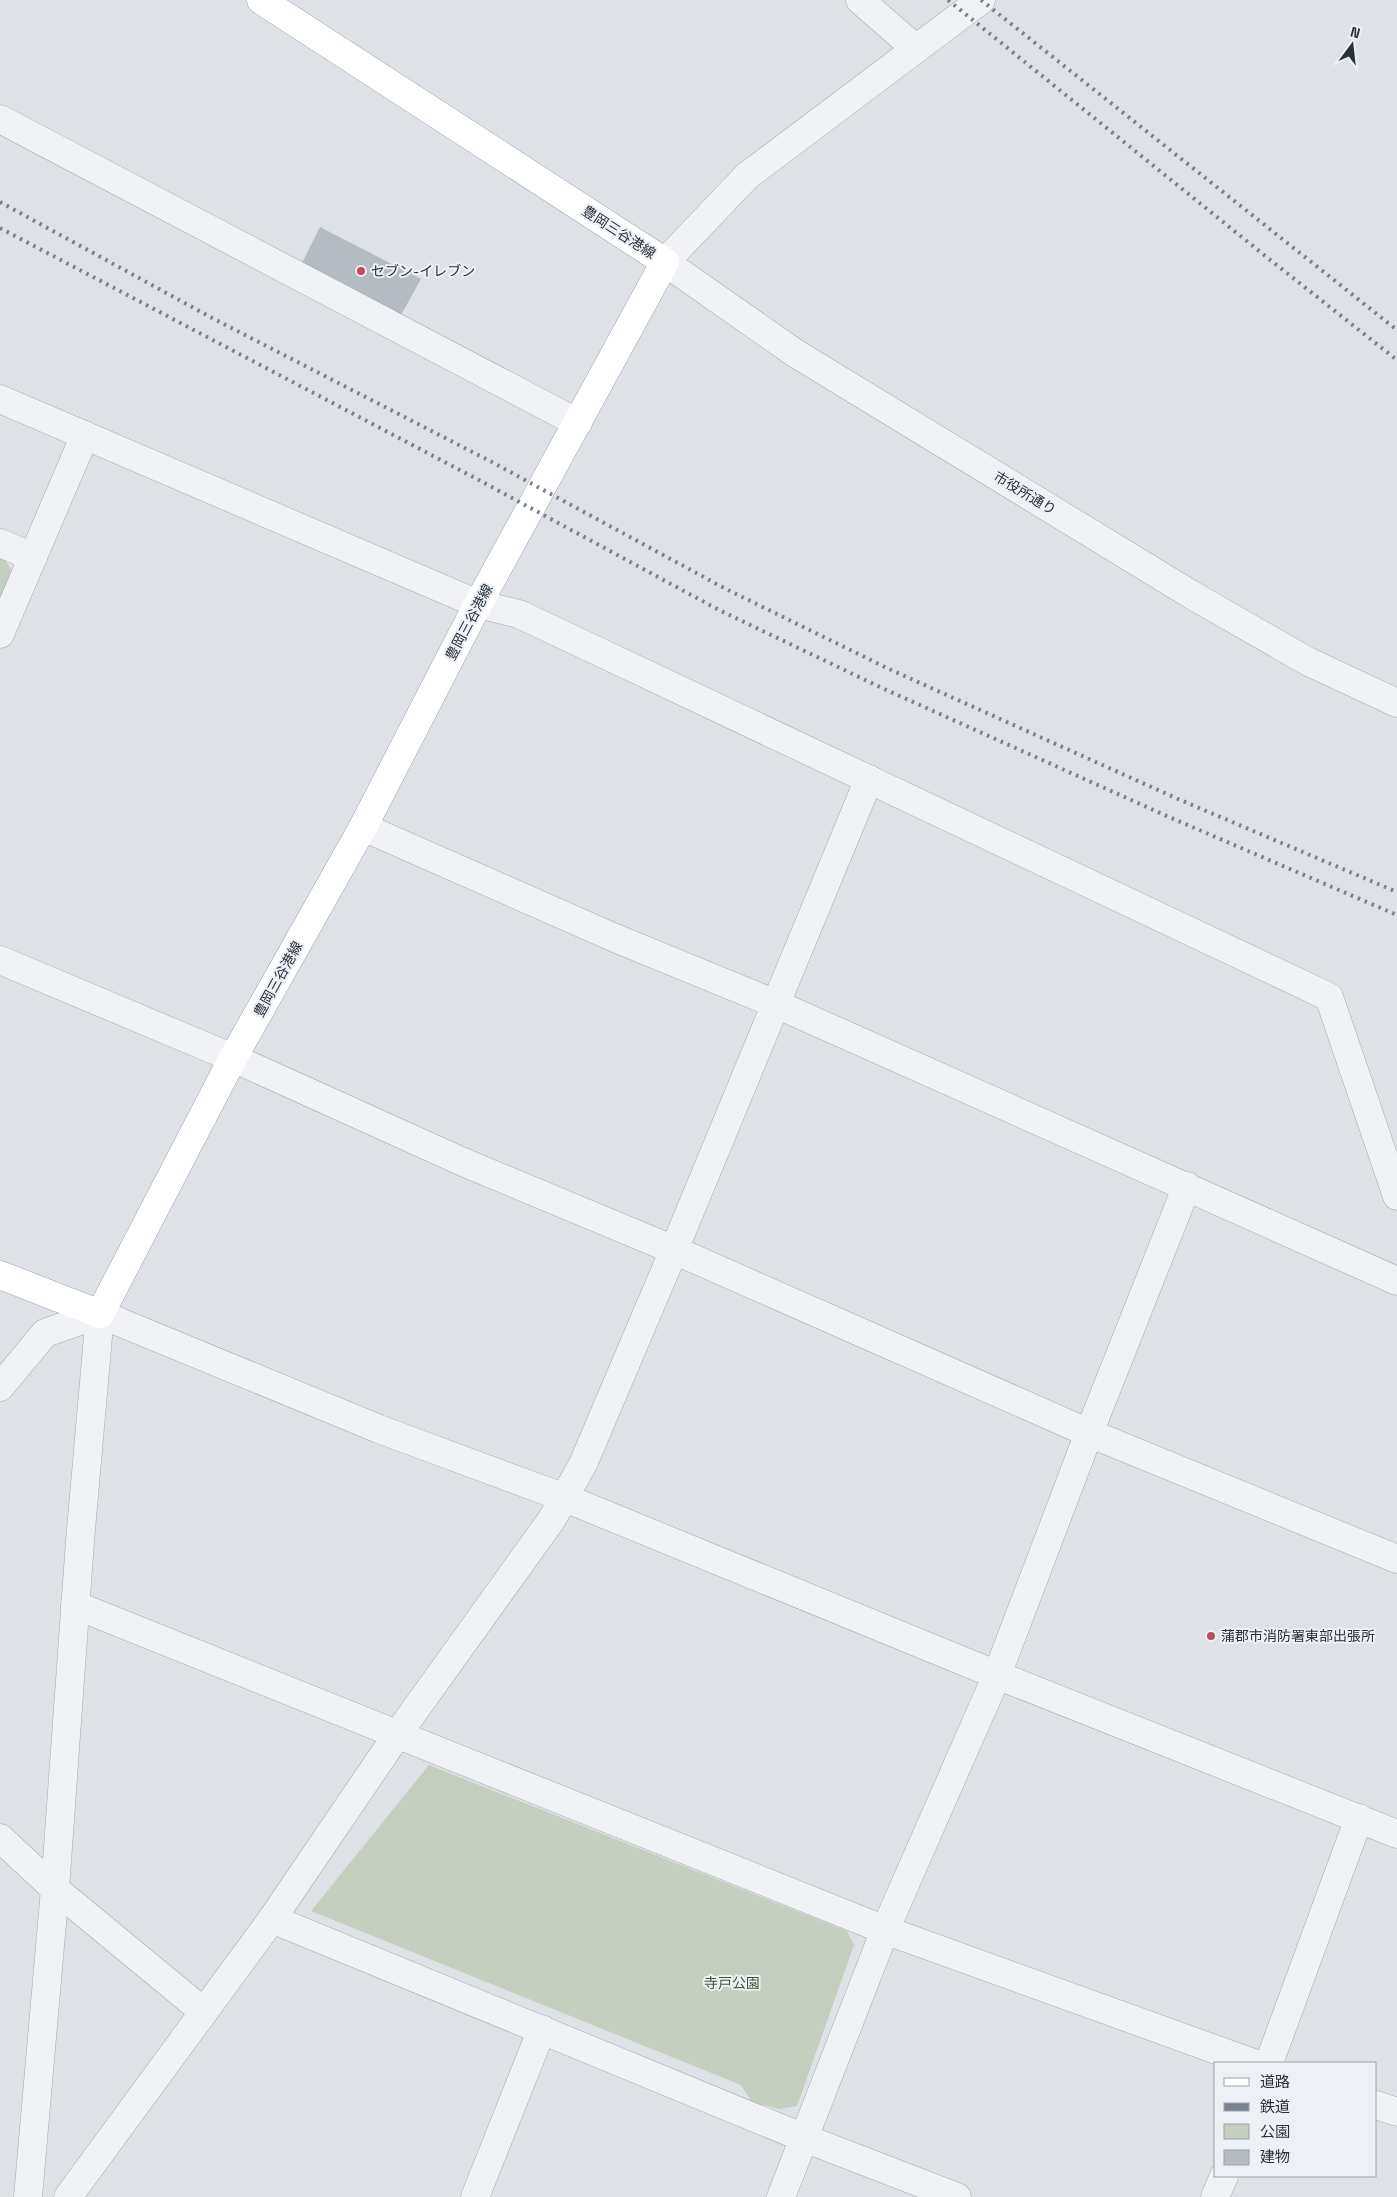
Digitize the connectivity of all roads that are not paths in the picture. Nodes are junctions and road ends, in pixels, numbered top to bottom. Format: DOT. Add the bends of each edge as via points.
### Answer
graph roads {
  1 [pos="261,0"];
  2 [pos="860,0"];
  3 [pos="981,0"];
  4 [pos="916,49"];
  5 [pos="0,119"];
  6 [pos="665,262"];
  7 [pos="0,399"];
  8 [pos="578,423"];
  9 [pos="85,435"];
  10 [pos="0,544"];
  11 [pos="33,557"];
  12 [pos="478,604"];
  13 [pos="0,634"];
  14 [pos="1397,703"];
  15 [pos="869,779"];
  16 [pos="363,828"];
  17 [pos="0,960"];
  18 [pos="776,1004"];
  19 [pos="233,1058"];
  20 [pos="1187,1186"];
  21 [pos="1397,1196"];
  22 [pos="674,1250"];
  23 [pos="0,1275"];
  24 [pos="1397,1281"];
  25 [pos="100,1314"];
  26 [pos="0,1387"];
  27 [pos="1089,1433"];
  28 [pos="564,1498"];
  29 [pos="1397,1559"];
  30 [pos="75,1605"];
  31 [pos="997,1675"];
  32 [pos="397,1735"];
  33 [pos="1359,1818"];
  34 [pos="1397,1834"];
  35 [pos="0,1838"];
  36 [pos="56,1889"];
  37 [pos="272,1920"];
  38 [pos="885,1930"];
  39 [pos="204,2012"];
  40 [pos="542,2030"];
  41 [pos="1251,2062"];
  42 [pos="1269,2062"];
  43 [pos="1377,2105"];
  44 [pos="1397,2112"];
  45 [pos="804,2138"];
  46 [pos="1224,2177"];
  47 [pos="28,2197"];
  48 [pos="68,2197"];
  49 [pos="475,2197"];
  50 [pos="781,2197"];
  51 [pos="957,2197"];
  52 [pos="1215,2197"];
  1 -- 6 [label="main road, 豊岡三谷港線"];
  2 -- 4 [label="street"];
  3 -- 4 [label="street"];
  4 -- 6 [label="street" via="747,176"];
  5 -- 8 [label="street"];
  6 -- 8 [label="main road, 豊岡三谷港線"];
  6 -- 14 [label="street, 市役所通り" via="795,353 1192,595 1307,661"];
  7 -- 9 [label="street"];
  8 -- 12 [label="main road, 豊岡三谷港線"];
  9 -- 11 [label="street"];
  9 -- 12 [label="street"];
  10 -- 11 [label="street"];
  11 -- 13 [label="street"];
  12 -- 15 [label="street" via="519,614"];
  12 -- 16 [label="main road, 豊岡三谷港線"];
  15 -- 18 [label="street"];
  15 -- 21 [label="street" via="1329,997"];
  16 -- 18 [label="street"];
  16 -- 19 [label="main road, 豊岡三谷港線"];
  17 -- 19 [label="street"];
  18 -- 20 [label="street"];
  18 -- 22 [label="street"];
  19 -- 22 [label="street" via="463,1162"];
  19 -- 25 [label="main road, 豊岡三谷港線"];
  20 -- 24 [label="street"];
  20 -- 27 [label="street"];
  22 -- 27 [label="street"];
  22 -- 28 [label="street" via="583,1464"];
  23 -- 25 [label="main road"];
  25 -- 26 [label="street" via="45,1333"];
  25 -- 28 [label="street" via="379,1429"];
  25 -- 30 [label="street"];
  27 -- 29 [label="street"];
  27 -- 31 [label="street"];
  28 -- 31 [label="street"];
  28 -- 32 [label="street"];
  30 -- 32 [label="street"];
  30 -- 36 [label="street"];
  31 -- 33 [label="street"];
  31 -- 38 [label="street"];
  32 -- 37 [label="street"];
  32 -- 38 [label="street"];
  33 -- 34 [label="street"];
  33 -- 42 [label="street"];
  35 -- 36 [label="street"];
  36 -- 39 [label="street"];
  36 -- 47 [label="street"];
  37 -- 39 [label="street"];
  37 -- 40 [label="street"];
  38 -- 41 [label="street"];
  38 -- 45 [label="street"];
  39 -- 48 [label="street"];
  40 -- 45 [label="street"];
  40 -- 49 [label="street"];
  43 -- 44 [label="street"];
  45 -- 50 [label="street"];
  45 -- 51 [label="street"];
  46 -- 52 [label="street"];
}
